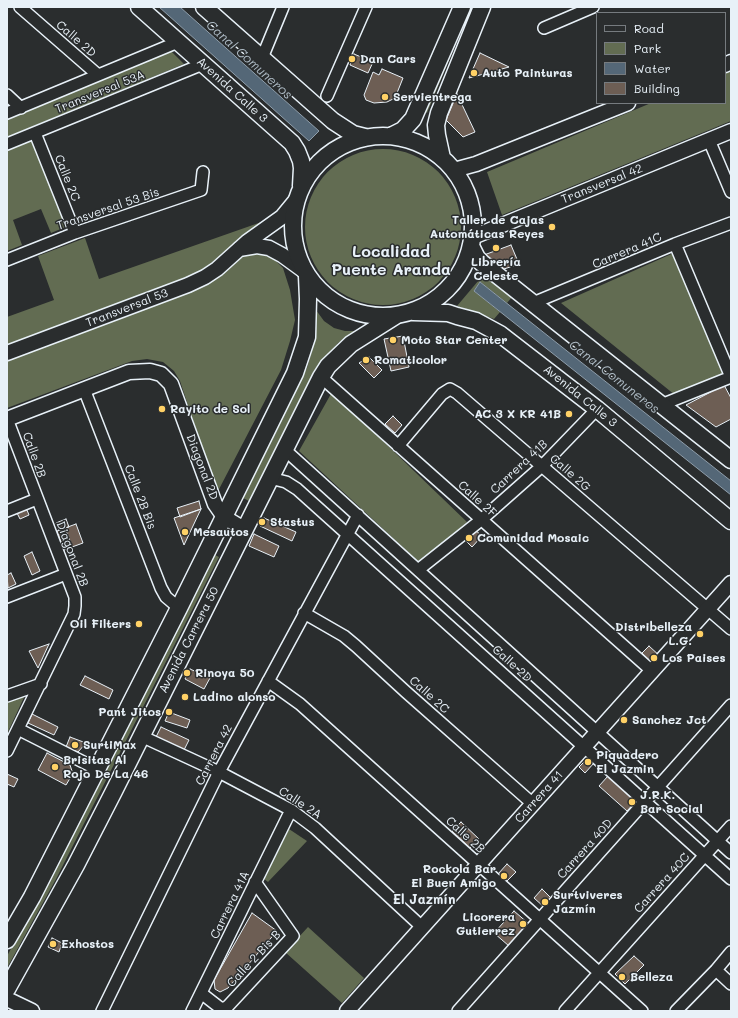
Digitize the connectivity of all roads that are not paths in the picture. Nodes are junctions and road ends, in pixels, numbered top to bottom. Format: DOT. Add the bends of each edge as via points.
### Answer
graph roads {
  1 [pos="20,7"];
  2 [pos="139,7"];
  3 [pos="204,7"];
  4 [pos="282,7"];
  5 [pos="366,7"];
  6 [pos="462,7"];
  7 [pos="482,7"];
  8 [pos="593,7"];
  9 [pos="571,12"];
  10 [pos="544,28"];
  11 [pos="178,42"];
  12 [pos="262,58"];
  13 [pos="203,64"];
  14 [pos="98,75"];
  15 [pos="7,95"];
  16 [pos="327,96"];
  17 [pos="626,104"];
  18 [pos="21,108"];
  19 [pos="7,113"];
  20 [pos="731,131"];
  21 [pos="34,133"];
  22 [pos="390,136"];
  23 [pos="365,137"];
  24 [pos="709,140"];
  25 [pos="7,144"];
  26 [pos="442,158"];
  27 [pos="454,170"];
  28 [pos="203,172"];
  29 [pos="731,192"];
  30 [pos="298,193"];
  31 [pos="731,223"];
  32 [pos="75,233"];
  33 [pos="472,242"];
  34 [pos="675,244"];
  35 [pos="239,250"];
  36 [pos="7,260"];
  37 [pos="305,274"];
  38 [pos="533,303"];
  39 [pos="403,314"];
  40 [pos="7,353"];
  41 [pos="321,377"];
  42 [pos="731,377"];
  43 [pos="84,389"];
  44 [pos="661,405"];
  45 [pos="597,409"];
  46 [pos="7,419"];
  47 [pos="398,446"];
  48 [pos="284,449"];
  49 [pos="731,460"];
  50 [pos="542,466"];
  51 [pos="270,478"];
  52 [pos="37,500"];
  53 [pos="7,511"];
  54 [pos="358,515"];
  55 [pos="224,517"];
  56 [pos="481,520"];
  57 [pos="731,521"];
  58 [pos="244,529"];
  59 [pos="347,533"];
  60 [pos="418,570"];
  61 [pos="66,574"];
  62 [pos="731,583"];
  63 [pos="7,597"];
  64 [pos="179,608"];
  65 [pos="708,609"];
  66 [pos="304,613"];
  67 [pos="731,629"];
  68 [pos="652,672"];
  69 [pos="268,681"];
  70 [pos="41,684"];
  71 [pos="7,696"];
  72 [pos="731,705"];
  73 [pos="18,729"];
  74 [pos="597,732"];
  75 [pos="141,736"];
  76 [pos="584,747"];
  77 [pos="7,751"];
  78 [pos="97,769"];
  79 [pos="219,772"];
  80 [pos="658,787"];
  81 [pos="645,801"];
  82 [pos="533,804"];
  83 [pos="291,810"];
  84 [pos="731,826"];
  85 [pos="718,841"];
  86 [pos="731,853"];
  87 [pos="705,855"];
  88 [pos="478,865"];
  89 [pos="731,879"];
  90 [pos="256,882"];
  91 [pos="540,919"];
  92 [pos="422,927"];
  93 [pos="7,940"];
  94 [pos="731,952"];
  95 [pos="716,970"];
  96 [pos="599,973"];
  97 [pos="731,984"];
  98 [pos="7,989"];
  99 [pos="201,993"];
  100 [pos="7,999"];
  101 [pos="32,1011"];
  102 [pos="102,1011"];
  103 [pos="192,1011"];
  104 [pos="348,1011"];
  105 [pos="458,1011"];
  106 [pos="565,1011"];
  107 [pos="642,1011"];
  108 [pos="676,1011"];
  1 -- 14 [label="street, Calle 2D"];
  2 -- 11 [label="main road, Avenida Calle 3"];
  3 -- 12 [label="main road"];
  4 -- 12 [label="street"];
  5 -- 16 [label="street"];
  6 -- 22 [label="main road" via="413,119 402,130"];
  7 -- 26 [label="main road" via="439,113 436,125"];
  8 -- 9 [label="street"];
  9 -- 10 [label="street"];
  11 -- 13 [label="main road, Avenida Calle 3"];
  11 -- 14 [label="street, Transversal 53A"];
  12 -- 23 [label="main road" via="333,121 353,134"];
  13 -- 21 [label="street, Transversal 53A"];
  13 -- 30 [label="main road, Avenida Calle 3" via="294,145 302,168"];
  14 -- 18 [label="street, Transversal 53A"];
  15 -- 18 [label="street"];
  17 -- 27 [label="street" via="476,164"];
  18 -- 19 [label="street, Transversal 53A"];
  20 -- 24 [label="street, Transversal 42"];
  21 -- 25 [label="street, Transversal 53A"];
  21 -- 32 [label="street, Calle 2C"];
  22 -- 23 [label="main road"];
  22 -- 26 [label="main road" via="412,141"];
  23 -- 30 [label="main road" via="349,142 321,159"];
  24 -- 29 [label="street"];
  24 -- 33 [label="street, Transversal 42"];
  26 -- 27 [label="main road"];
  27 -- 33 [label="main road" via="471,205"];
  28 -- 32 [label="street, Transversal 53 Bis" via="202,190"];
  30 -- 35 [label="street, Transversal 53" via="282,217"];
  30 -- 37 [label="main road" via="292,218 292,236 296,254"];
  31 -- 34 [label="street, Carrera 41C"];
  32 -- 36 [label="street, Transversal 53 Bis"];
  33 -- 38 [label="main road" via="477,258 482,263"];
  33 -- 39 [label="main road, Avenida Carrera 50" via="467,259 454,282 423,307"];
  34 -- 38 [label="street, Carrera 41C"];
  34 -- 42 [label="street"];
  35 -- 37 [label="street, Transversal 53" via="257,246 269,248"];
  35 -- 40 [label="street, Transversal 53" via="212,273 192,283"];
  37 -- 39 [label="main road, Avenida Calle 3" via="323,294 343,308 369,315"];
  37 -- 55 [label="main road, Avenida Carrera 50" via="308,299 307,337 298,366"];
  38 -- 44 [label="main road"];
  39 -- 41 [label="main road, Avenida Carrera 50" via="351,344 328,366"];
  39 -- 45 [label="main road, Avenida Calle 3" via="448,313 476,320 512,342"];
  41 -- 47 [label="street, Calle 2F"];
  41 -- 48 [label="main road, Avenida Carrera 50"];
  42 -- 44 [label="street"];
  43 -- 46 [label="street"];
  43 -- 55 [label="street, Diagonal 2D" via="130,372 150,371 160,374 171,384 215,504"];
  43 -- 64 [label="street, Calle 2B Bis" via="161,588 166,597"];
  44 -- 49 [label="main road"];
  45 -- 50 [label="street, Carrera 41B"];
  45 -- 57 [label="main road, Avenida Calle 3"];
  46 -- 52 [label="street, Calle 2B"];
  47 -- 50 [label="street, Calle 2G" via="442,394 450,389"];
  47 -- 56 [label="street, Calle 2F"];
  48 -- 51 [label="main road, Avenida Carrera 50"];
  48 -- 54 [label="street, Calle 2D"];
  50 -- 56 [label="street, Carrera 41B"];
  50 -- 65 [label="street, Calle 2G"];
  51 -- 58 [label="main road, Avenida Carrera 50"];
  51 -- 59 [label="street, Calle 2D" via="286,482 297,489"];
  52 -- 53 [label="street"];
  52 -- 61 [label="street, Diagonal 2B"];
  54 -- 59 [label="street, Carrera 42"];
  54 -- 60 [label="street, Calle 2D"];
  55 -- 58 [label="street"];
  55 -- 64 [label="main road, Avenida Carrera 50"];
  56 -- 60 [label="street, Carrera 41B"];
  56 -- 68 [label="street, Calle 2F"];
  58 -- 75 [label="main road, Avenida Carrera 50"];
  59 -- 66 [label="street, Carrera 42"];
  59 -- 76 [label="street, Calle 2D"];
  60 -- 74 [label="street, Calle 2D"];
  61 -- 63 [label="street"];
  61 -- 70 [label="street, Diagonal 2B" via="75,597 74,614"];
  62 -- 65 [label="street, Carrera 41"];
  64 -- 78 [label="main road, Avenida Carrera 50"];
  65 -- 67 [label="street, Calle 2G"];
  65 -- 68 [label="street, Carrera 41"];
  66 -- 69 [label="street, Carrera 42"];
  66 -- 82 [label="street, Calle 2C" via="344,636 356,646"];
  68 -- 74 [label="street, Carrera 41"];
  69 -- 79 [label="street, Carrera 42"];
  69 -- 88 [label="street, Calle 2B" via="300,704"];
  70 -- 71 [label="street"];
  70 -- 73 [label="street, Diagonal 2B"];
  72 -- 80 [label="street, Carrera 40D"];
  73 -- 77 [label="street, Diagonal 2B"];
  73 -- 78 [label="street"];
  74 -- 76 [label="street, Carrera 41"];
  74 -- 80 [label="street, Calle 2D"];
  75 -- 79 [label="street, Calle 2A"];
  75 -- 98 [label="main road, Avenida Carrera 50" via="76,865"];
  76 -- 81 [label="street, Calle 2D"];
  76 -- 82 [label="street, Carrera 41"];
  78 -- 93 [label="main road, Avenida Carrera 50" via="32,897"];
  79 -- 83 [label="street, Calle 2A"];
  79 -- 102 [label="street, Carrera 42"];
  80 -- 81 [label="street, Carrera 40D"];
  80 -- 85 [label="street, Calle 2D"];
  81 -- 87 [label="street, Calle 2D"];
  81 -- 91 [label="street, Carrera 40D"];
  82 -- 88 [label="street, Carrera 41"];
  83 -- 90 [label="street, Carrera 41A"];
  83 -- 92 [label="street, Calle 2A" via="315,828"];
  84 -- 85 [label="street, Carrera 40C"];
  85 -- 86 [label="street, Calle 2D"];
  85 -- 87 [label="street, Carrera 40C"];
  87 -- 89 [label="street, Calle 2D"];
  87 -- 96 [label="street, Carrera 40C"];
  88 -- 91 [label="street, Calle 2B"];
  88 -- 92 [label="street, Carrera 41"];
  90 -- 99 [label="street, Carrera 41A"];
  90 -- 99 [label="street, Calle 2 Bis B" via="293,936 228,1006 219,1007"];
  91 -- 96 [label="street, Calle 2B"];
  91 -- 105 [label="street, Carrera 40D"];
  92 -- 104 [label="street, Carrera 41"];
  94 -- 95 [label="street"];
  95 -- 97 [label="street"];
  95 -- 108 [label="street"];
  96 -- 106 [label="street, Carrera 40C"];
  96 -- 107 [label="street, Calle 2B"];
  99 -- 103 [label="street, Carrera 41A"];
  100 -- 101 [label="street"];
}
